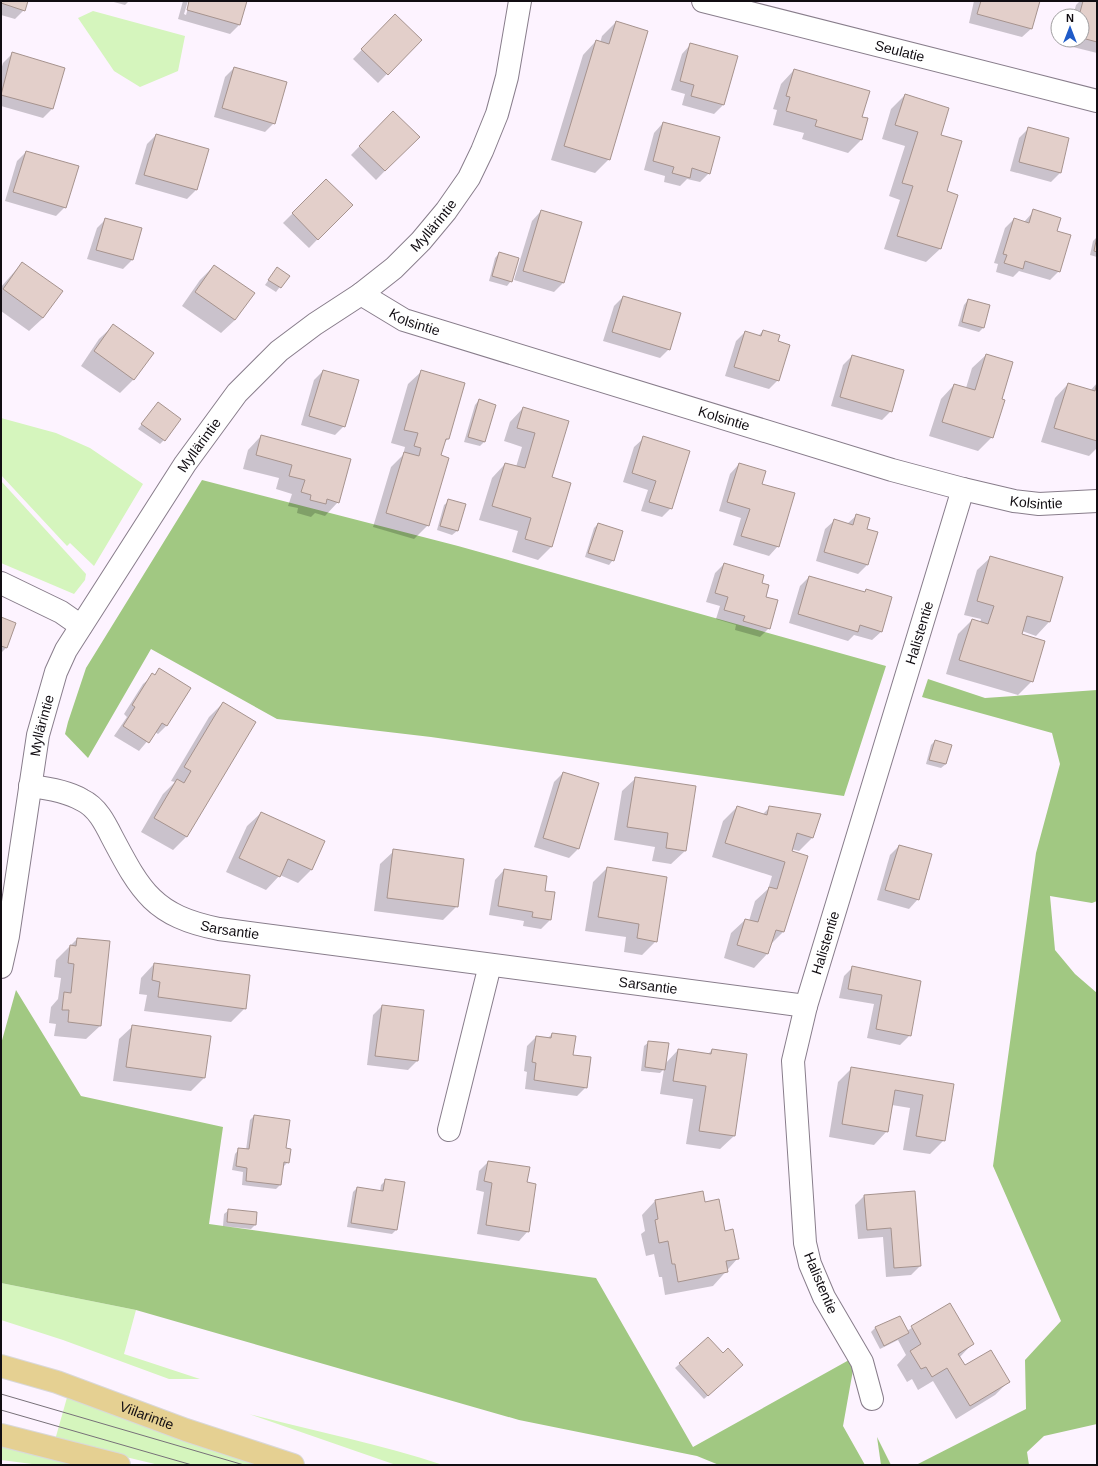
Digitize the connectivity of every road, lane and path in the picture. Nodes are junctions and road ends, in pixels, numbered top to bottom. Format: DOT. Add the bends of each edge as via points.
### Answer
graph roads {
  1 [pos="520,1"];
  2 [pos="703,1"];
  3 [pos="1097,101"];
  4 [pos="361,294"];
  5 [pos="963,489"];
  6 [pos="1097,501"];
  7 [pos="1,583"];
  8 [pos="81,626"];
  9 [pos="30,786"];
  10 [pos="490,965"];
  11 [pos="1,967"];
  12 [pos="806,1006"];
  13 [pos="449,1130"];
  14 [pos="1,1366"];
  15 [pos="872,1399"];
  16 [pos="1,1435"];
  17 [pos="119,1465"];
  18 [pos="293,1465"];
  1 -- 4 [label="street, Myllärintie" via="507,77 497,114 469,178 446,211 421,240 386,275"];
  2 -- 3 [label="street, Seulatie"];
  4 -- 5 [label="street, Kolsintie" via="404,320 885,468"];
  4 -- 8 [label="street, Myllärintie" via="315,324 279,352 237,393 185,464"];
  5 -- 6 [label="street, Kolsintie" via="1039,504"];
  5 -- 12 [label="street, Halistentie"];
  7 -- 8 [label="street" via="61,612"];
  8 -- 9 [label="street, Myllärintie" via="63,656 47,700 38,735"];
  9 -- 10 [label="street, Sarsantie" via="71,795 94,809 104,822 140,888 159,907 176,917 194,924"];
  9 -- 11 [label="street, Myllärintie" via="8,936"];
  10 -- 12 [label="street, Sarsantie"];
  10 -- 13 [label="street"];
  12 -- 15 [label="street, Halistentie" via="793,1061 805,1243 810,1264 824,1297 862,1362"];
  14 -- 18 [label="main road, Viilarintie" via="58,1382 186,1430"];
  16 -- 17 [label="main road"];
}
